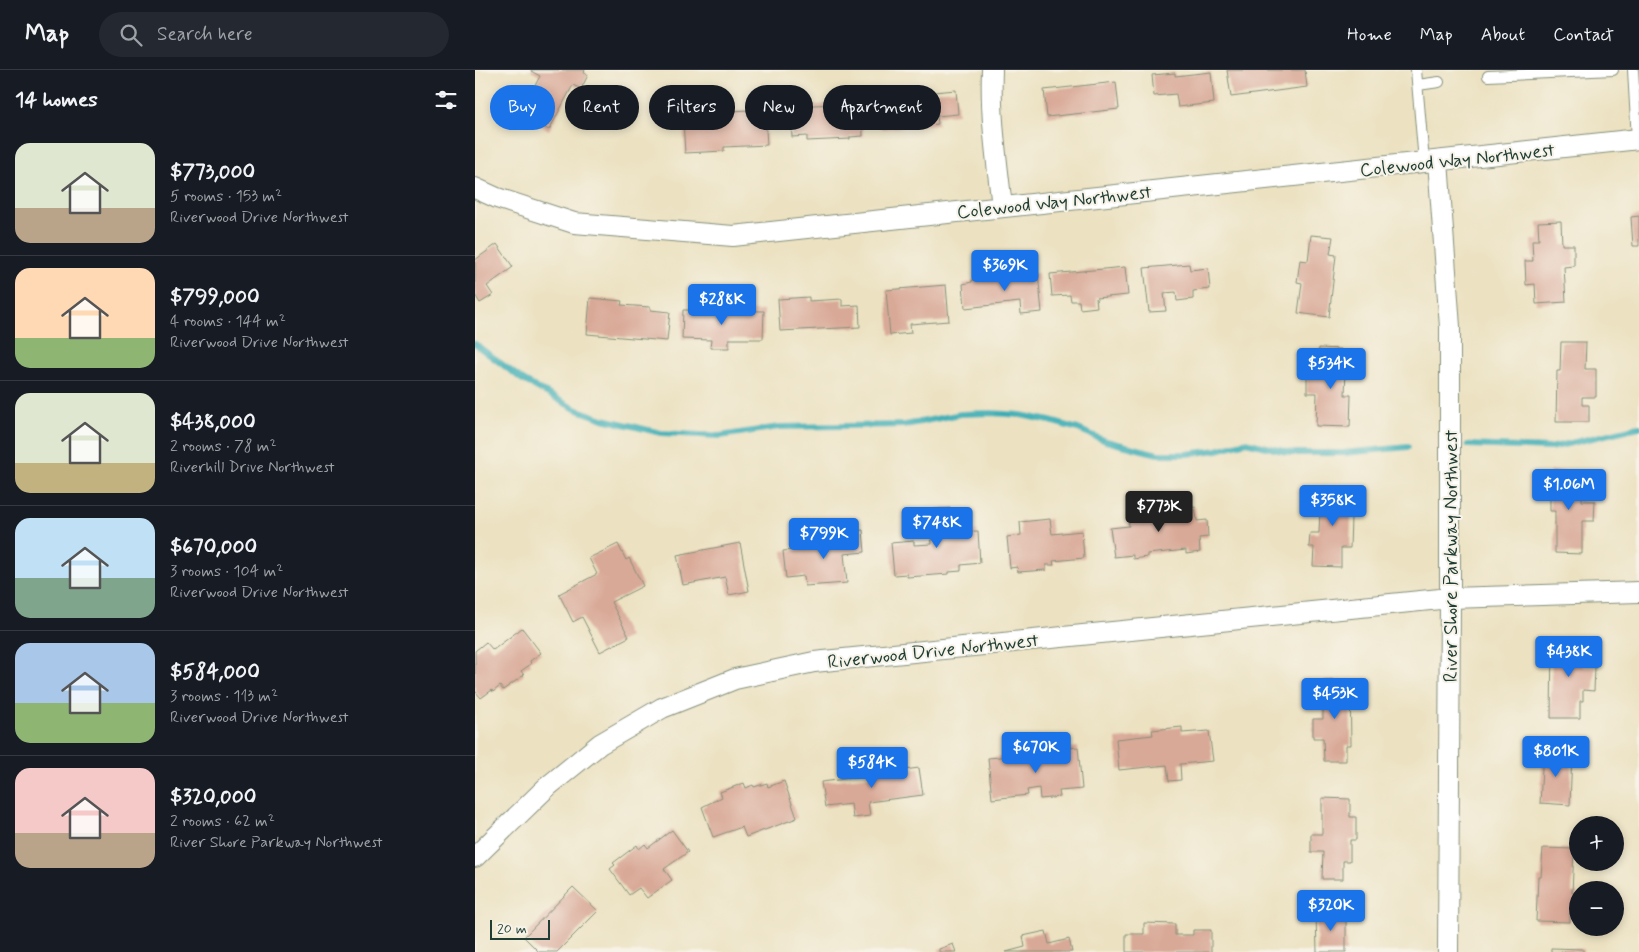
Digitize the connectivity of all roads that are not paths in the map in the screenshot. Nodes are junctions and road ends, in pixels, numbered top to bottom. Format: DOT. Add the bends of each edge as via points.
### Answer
graph roads {
  1 [pos="993,70"];
  2 [pos="1416,70"];
  3 [pos="1613,70"];
  4 [pos="1633,70"];
  5 [pos="1488,76"];
  6 [pos="1439,82"];
  7 [pos="1417,85"];
  8 [pos="1638,139"];
  9 [pos="1431,162"];
  10 [pos="475,188"];
  11 [pos="1002,207"];
  12 [pos="1639,592"];
  13 [pos="1450,598"];
  14 [pos="475,856"];
  15 [pos="1448,952"];
  1 -- 11 [label="street"];
  2 -- 7 [label="lane"];
  3 -- 5 [label="lane"];
  4 -- 8 [label="lane"];
  6 -- 7 [label="lane"];
  7 -- 9 [label="lane"];
  8 -- 9 [label="street, Colewood Way Northwest"];
  9 -- 11 [label="street, Colewood Way Northwest"];
  9 -- 13 [label="street, River Shore Parkway Northwest" via="1449,327"];
  10 -- 11 [label="street, Colewood Way Northwest" via="574,223 733,236"];
  12 -- 13 [label="street, Riverwood Drive Northwest"];
  13 -- 14 [label="street, Riverwood Drive Northwest" via="814,662 735,679 662,708 600,744 547,787"];
  13 -- 15 [label="street, River Shore Parkway Northwest"];
}
